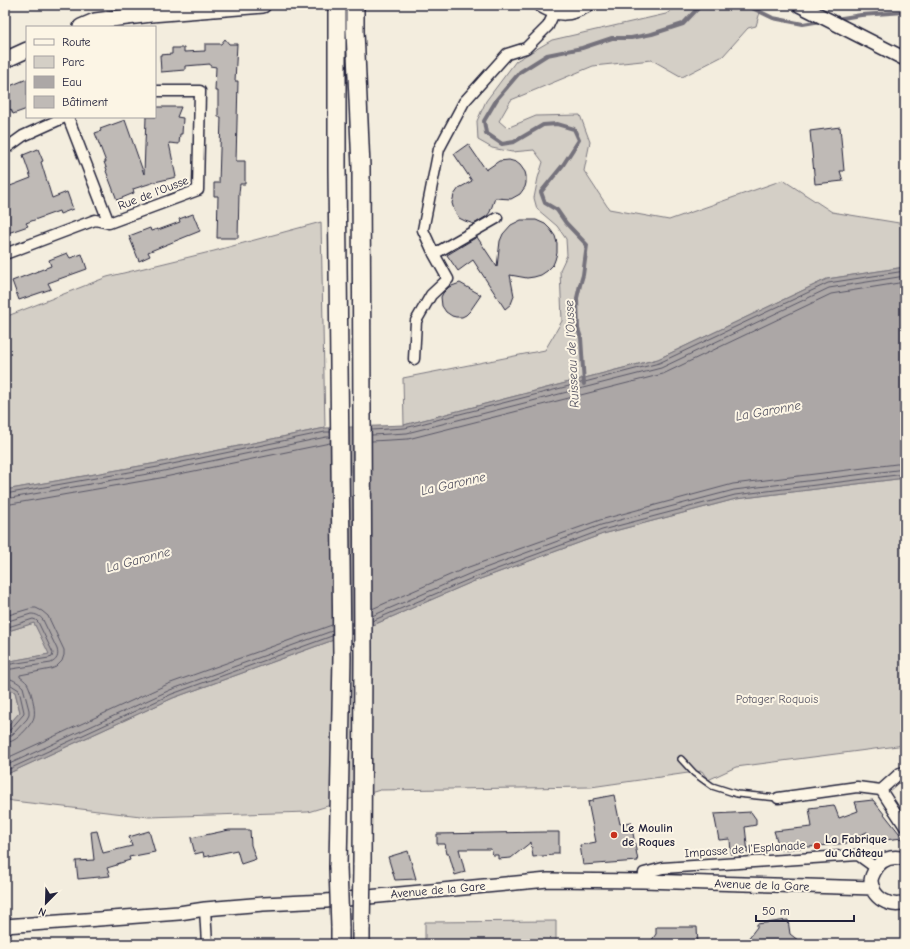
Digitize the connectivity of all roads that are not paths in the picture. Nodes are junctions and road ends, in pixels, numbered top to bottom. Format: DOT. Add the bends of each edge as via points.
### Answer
graph roads {
  1 [pos="263,5"];
  2 [pos="337,5"];
  3 [pos="355,5"];
  4 [pos="586,5"];
  5 [pos="804,7"];
  6 [pos="549,8"];
  7 [pos="83,26"];
  8 [pos="26,51"];
  9 [pos="15,58"];
  10 [pos="905,59"];
  11 [pos="156,91"];
  12 [pos="63,118"];
  13 [pos="68,118"];
  14 [pos="5,149"];
  15 [pos="496,218"];
  16 [pos="109,223"];
  17 [pos="5,254"];
  18 [pos="434,254"];
  19 [pos="414,359"];
  20 [pos="681,759"];
  21 [pos="905,772"];
  22 [pos="881,790"];
  23 [pos="778,798"];
  24 [pos="905,828"];
  25 [pos="905,859"];
  26 [pos="876,868"];
  27 [pos="643,881"];
  28 [pos="873,888"];
  29 [pos="905,903"];
  30 [pos="204,909"];
  31 [pos="5,926"];
  32 [pos="207,944"];
  33 [pos="340,944"];
  34 [pos="361,944"];
  1 -- 7 [label="main road" via="152,14 95,21"];
  2 -- 33 [label="highway, bridge" via="342,657 338,867"];
  3 -- 34 [label="highway, bridge" via="361,167"];
  4 -- 6 [label="main road" via="565,12"];
  5 -- 10 [label="street"];
  6 -- 18 [label="street" via="548,26 526,48 507,54 464,102 439,149 423,230"];
  8 -- 9 [label="main road"];
  11 -- 16 [label="street, Rue de l'Ousse" via="200,91 198,190"];
  12 -- 14 [label="street" via="23,136"];
  13 -- 16 [label="street"];
  15 -- 18 [label="street"];
  16 -- 17 [label="street, Rue de l'Ousse" via="96,220"];
  18 -- 19 [label="street" via="448,279 431,295 416,321"];
  20 -- 23 [label="lane" via="694,773 712,786 737,794"];
  21 -- 22 [label="street" via="900,773"];
  22 -- 23 [label="street" via="857,787"];
  22 -- 24 [label="street"];
  25 -- 26 [label="street" via="898,856 889,858 881,861"];
  26 -- 27 [label="street, Impasse de l'Esplanade" via="858,855 663,868 644,873"];
  26 -- 28 [label="street" via="871,880"];
  27 -- 28 [label="street, Avenue de la Gare"];
  27 -- 30 [label="street, Avenue de la Gare" via="548,880 326,901"];
  28 -- 29 [label="street" via="877,896 886,903"];
  30 -- 31 [label="street, Avenue de la Gare"];
  30 -- 32 [label="street"];
}
